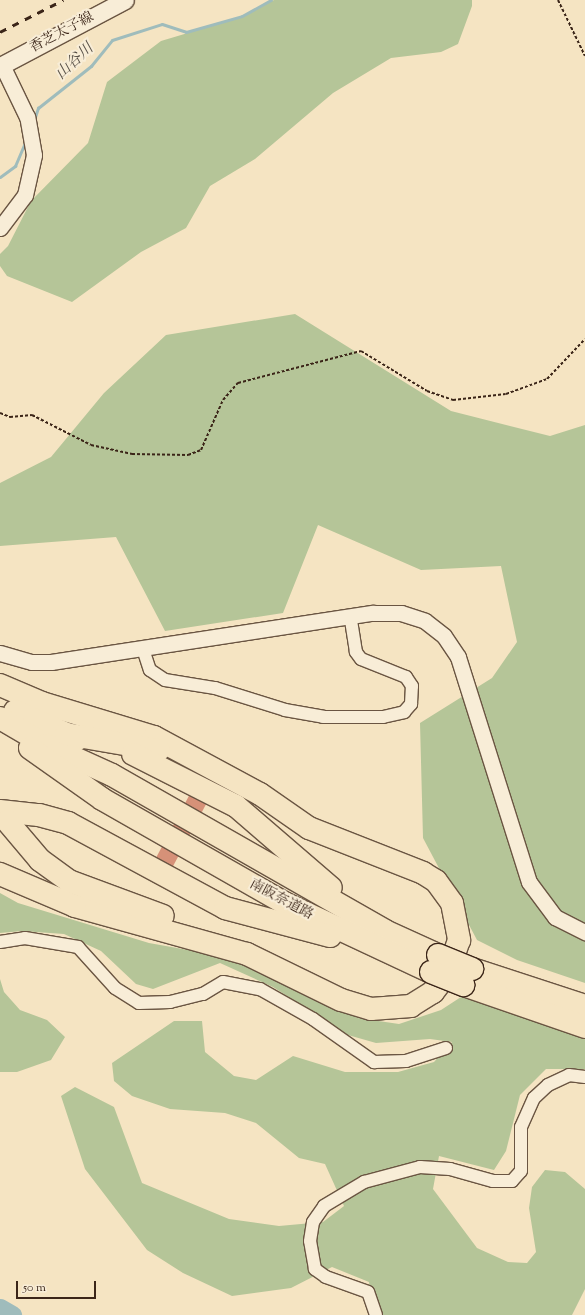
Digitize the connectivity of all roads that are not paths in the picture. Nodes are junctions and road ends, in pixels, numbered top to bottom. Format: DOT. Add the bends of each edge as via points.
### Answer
graph roads {
  1 [pos="124,0"];
  2 [pos="1,66"];
  3 [pos="0,228"];
  4 [pos="350,616"];
  5 [pos="143,649"];
  6 [pos="0,653"];
  7 [pos="0,685"];
  8 [pos="0,702"];
  9 [pos="0,718"];
  10 [pos="0,728"];
  11 [pos="66,734"];
  12 [pos="4,816"];
  13 [pos="0,874"];
  14 [pos="585,932"];
  15 [pos="381,939"];
  16 [pos="0,942"];
  17 [pos="468,977"];
  18 [pos="585,1006"];
  19 [pos="585,1027"];
  20 [pos="446,1048"];
  21 [pos="585,1077"];
  22 [pos="376,1315"];
  1 -- 2 [label="main road, 香芝太子線"];
  2 -- 3 [label="street" via="27,117 34,155 25,195"];
  4 -- 5 [label="street"];
  4 -- 5 [label="street" via="356,652 361,659 406,677 412,686 411,704 404,712 383,717 323,717 285,710 214,688 165,680 150,670"];
  4 -- 14 [label="street" via="389,612 413,616 435,628 452,646 464,670 518,856 529,882 555,917"];
  5 -- 6 [label="street" via="51,662 32,662"];
  7 -- 13 [label="highway" via="42,703 154,737 260,794 308,828 424,873 436,881 452,903 460,940 448,974 433,992 411,1006 371,1009 341,1000 247,954 74,906"];
  8 -- 11 [label="highway"];
  9 -- 15 [label="highway, 南阪奈道路" via="46,745 112,775"];
  10 -- 15 [label="highway, 南阪奈道路" via="102,799 286,904"];
  11 -- 12 [label="highway" via="160,750 254,801 306,837 415,882 434,899 444,920 444,949 436,968 424,983 396,996 372,997 346,990 248,945 80,887 40,860"];
  11 -- 15 [label="highway" via="150,760 236,806 355,910"];
  12 -- 15 [label="highway" via="54,818 122,850 225,908"];
  15 -- 17 [label="highway, 南阪奈道路, bridge"];
  16 -- 20 [label="street" via="25,938 78,947 114,988 139,1002 170,1002 203,994 223,982 260,989 313,1019 374,1062 406,1061"];
  17 -- 18 [label="highway, 南阪奈道路"];
  17 -- 19 [label="highway, 南阪奈道路"];
  21 -- 22 [label="street" via="569,1075 548,1085 534,1098 521,1127 521,1171 512,1181 492,1181 450,1169 420,1167 364,1182 324,1206 313,1222 310,1241 315,1269 326,1277 368,1292"];
}
